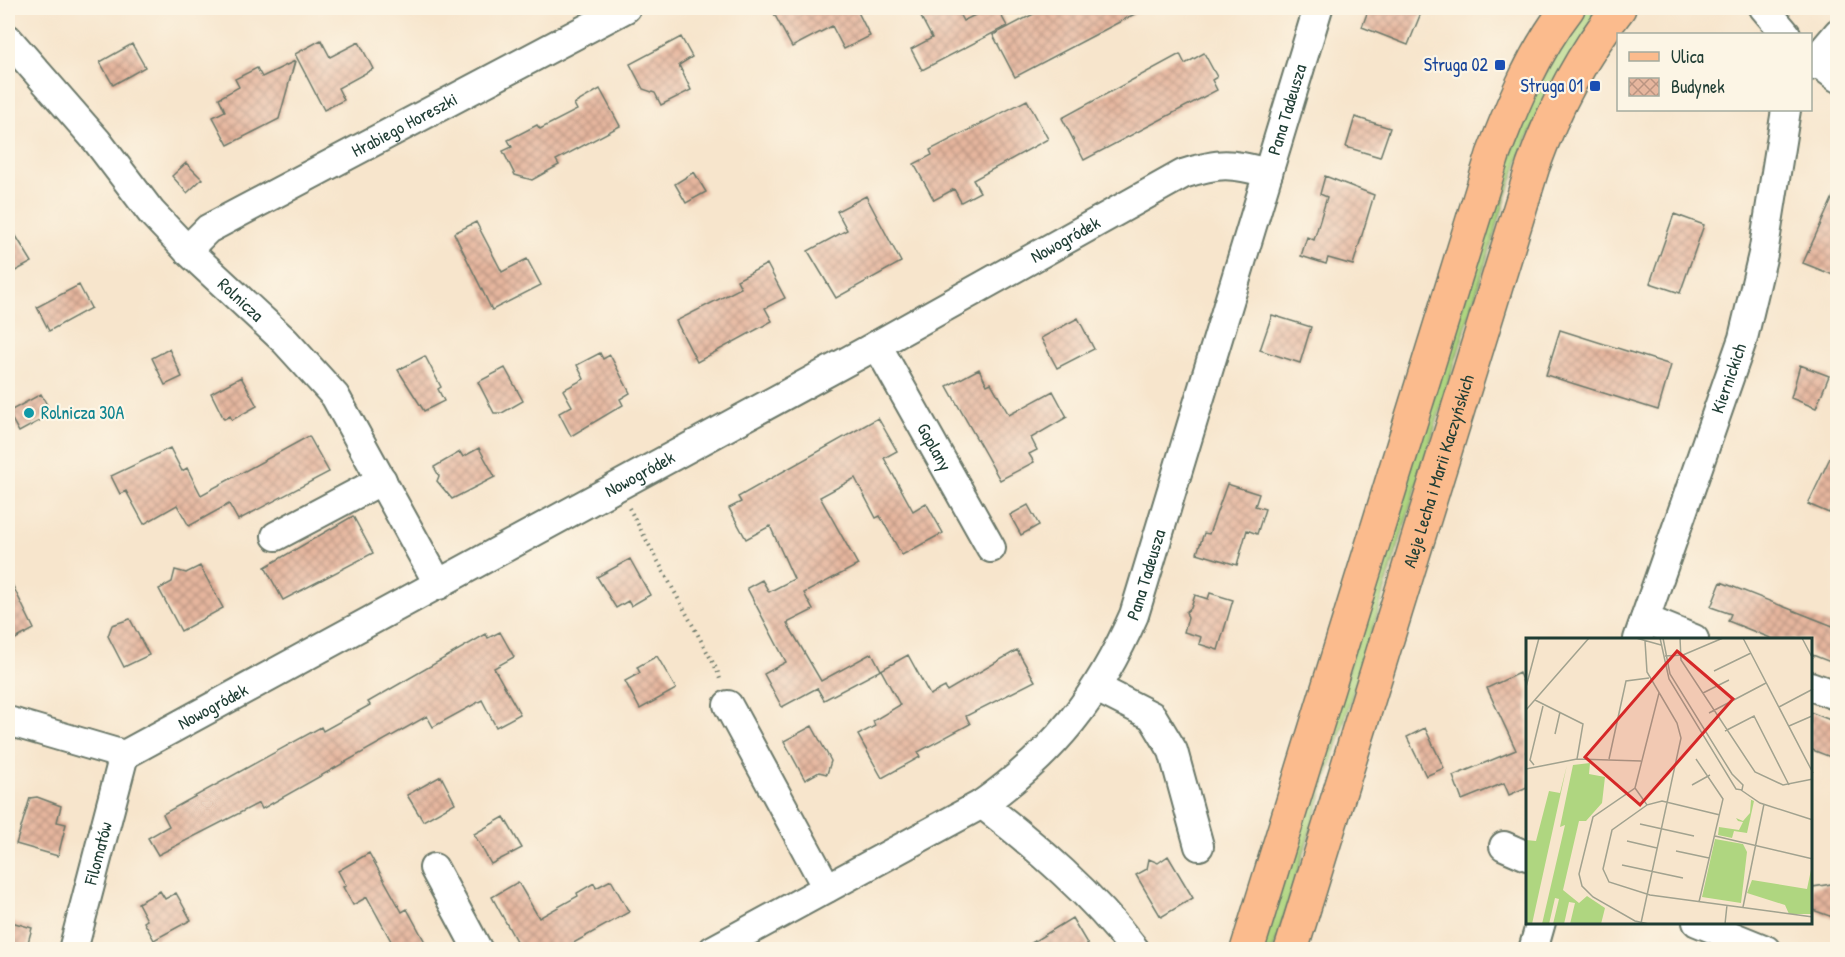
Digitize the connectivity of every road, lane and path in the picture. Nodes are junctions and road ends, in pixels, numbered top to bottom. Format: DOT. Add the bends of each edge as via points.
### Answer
graph roads {
  1 [pos="626,8"];
  2 [pos="1318,8"];
  3 [pos="1568,8"];
  4 [pos="1619,8"];
  5 [pos="1838,33"];
  6 [pos="8,39"];
  7 [pos="1812,61"];
  8 [pos="1838,78"];
  9 [pos="1786,111"];
  10 [pos="1268,173"];
  11 [pos="187,250"];
  12 [pos="877,345"];
  13 [pos="382,480"];
  14 [pos="617,487"];
  15 [pos="276,536"];
  16 [pos="992,548"];
  17 [pos="439,585"];
  18 [pos="1642,629"];
  19 [pos="1689,638"];
  20 [pos="1812,687"];
  21 [pos="1097,688"];
  22 [pos="1838,696"];
  23 [pos="728,705"];
  24 [pos="8,721"];
  25 [pos="124,755"];
  26 [pos="982,804"];
  27 [pos="1199,846"];
  28 [pos="434,868"];
  29 [pos="827,888"];
  30 [pos="1540,924"];
  31 [pos="1702,924"];
  32 [pos="73,950"];
  33 [pos="478,950"];
  34 [pos="713,950"];
  35 [pos="1135,950"];
  36 [pos="1247,950"];
  37 [pos="1291,950"];
  38 [pos="1533,950"];
  39 [pos="1766,950"];
  1 -- 11 [label="street, Hrabiego Horeszki" via="208,229"];
  2 -- 10 [label="street, Pana Tadeusza"];
  3 -- 36 [label="main road" via="1528,70 1493,155"];
  4 -- 37 [label="main road, Aleje Lecha i Marii Kaczyńskich" via="1564,91 1533,166"];
  5 -- 7 [label="street"];
  6 -- 11 [label="street, Rolnicza"];
  7 -- 8 [label="street"];
  9 -- 18 [label="street, Kiernickich" via="1763,255 1743,338"];
  10 -- 12 [label="street, Nowogródek" via="1239,165 1214,164 1183,174"];
  10 -- 21 [label="street, Pana Tadeusza" via="1134,615"];
  11 -- 13 [label="street, Rolnicza" via="314,371 335,396"];
  12 -- 14 [label="street, Nowogródek"];
  12 -- 16 [label="street, Goplany"];
  13 -- 15 [label="street"];
  13 -- 17 [label="street, Rolnicza"];
  14 -- 17 [label="street, Nowogródek"];
  14 -- 23 [label="path" via="717,670"];
  17 -- 25 [label="street, Nowogródek"];
  18 -- 19 [label="street"];
  20 -- 22 [label="street"];
  21 -- 26 [label="street, Pana Tadeusza" via="1064,732 1010,784"];
  21 -- 27 [label="street" via="1152,716 1173,751"];
  23 -- 29 [label="street"];
  24 -- 25 [label="street"];
  25 -- 32 [label="street, Filomatów"];
  26 -- 29 [label="street, Pana Tadeusza"];
  26 -- 35 [label="street" via="1040,850"];
  28 -- 33 [label="street"];
  29 -- 34 [label="street, Pana Tadeusza"];
  30 -- 38 [label="street"];
  31 -- 39 [label="street"];
}
